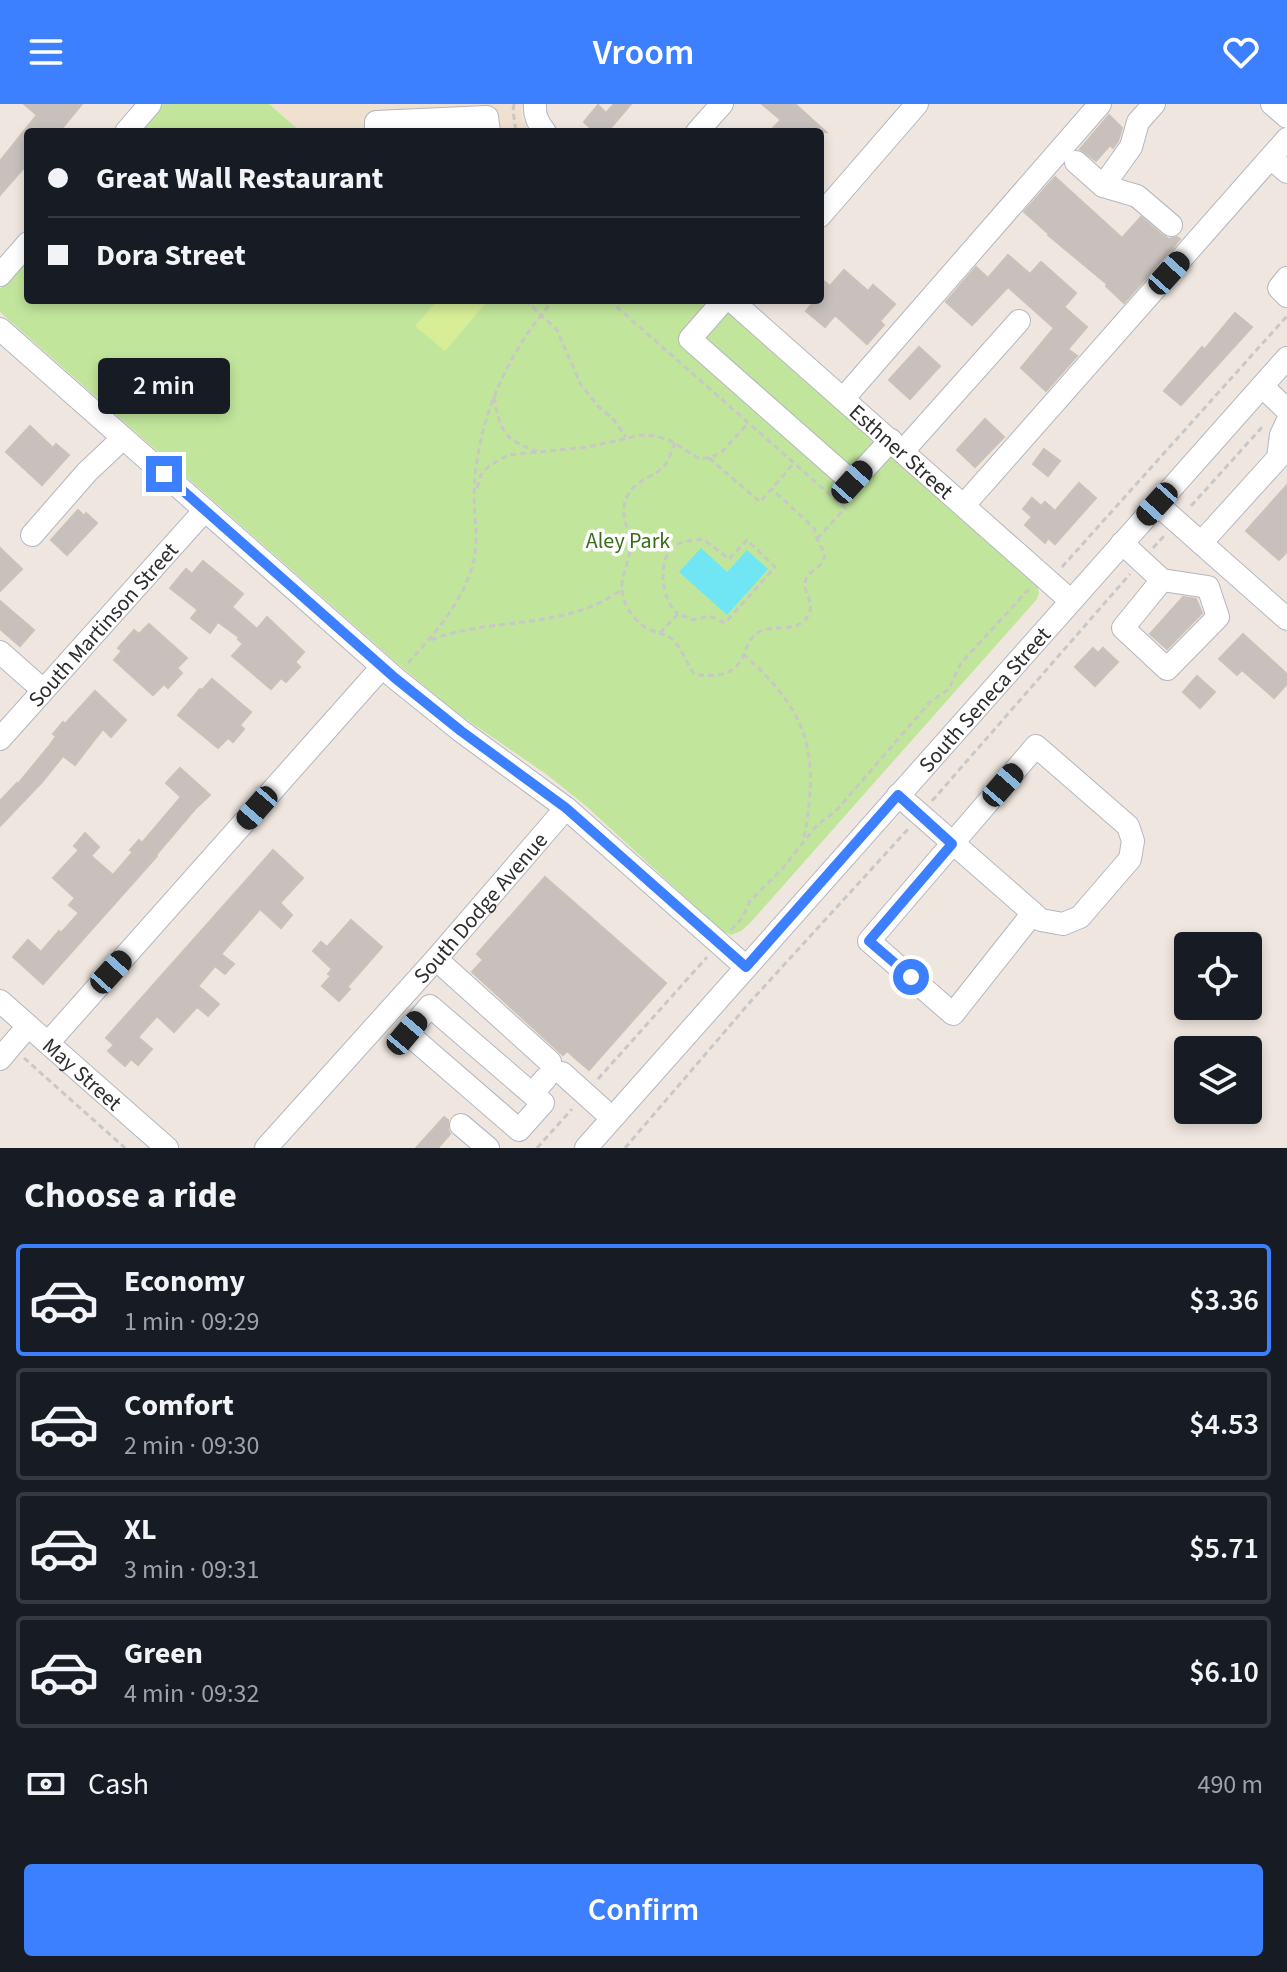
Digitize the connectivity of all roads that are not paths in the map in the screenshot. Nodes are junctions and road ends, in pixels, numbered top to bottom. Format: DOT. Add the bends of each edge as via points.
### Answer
graph roads {
  1 [pos="150,104"];
  2 [pos="535,104"];
  3 [pos="722,104"];
  4 [pos="917,104"];
  5 [pos="1100,104"];
  6 [pos="1154,104"];
  7 [pos="1272,104"];
  8 [pos="1287,117"];
  9 [pos="129,128"];
  10 [pos="376,128"];
  11 [pos="488,128"];
  12 [pos="541,128"];
  13 [pos="701,128"];
  14 [pos="1287,139"];
  15 [pos="1076,162"];
  16 [pos="1279,165"];
  17 [pos="1103,186"];
  18 [pos="824,211"];
  19 [pos="1171,225"];
  20 [pos="24,248"];
  21 [pos="0,275"];
  22 [pos="1287,278"];
  23 [pos="1287,296"];
  24 [pos="734,304"];
  25 [pos="738,304"];
  26 [pos="1019,321"];
  27 [pos="0,329"];
  28 [pos="1287,358"];
  29 [pos="1262,386"];
  30 [pos="843,399"];
  31 [pos="1287,410"];
  32 [pos="1287,422"];
  33 [pos="123,438"];
  34 [pos="897,446"];
  35 [pos="1157,504"];
  36 [pos="964,505"];
  37 [pos="205,510"];
  38 [pos="32,535"];
  39 [pos="1122,543"];
  40 [pos="1201,543"];
  41 [pos="1227,566"];
  42 [pos="1162,580"];
  43 [pos="1208,587"];
  44 [pos="1071,601"];
  45 [pos="1287,619"];
  46 [pos="0,652"];
  47 [pos="389,672"];
  48 [pos="43,690"];
  49 [pos="0,739"];
  50 [pos="898,795"];
  51 [pos="566,808"];
  52 [pos="952,844"];
  53 [pos="1033,913"];
  54 [pos="436,959"];
  55 [pos="746,967"];
  56 [pos="410,988"];
  57 [pos="0,1001"];
  58 [pos="430,1006"];
  59 [pos="28,1026"];
  60 [pos="48,1043"];
  61 [pos="5,1053"];
  62 [pos="548,1076"];
  63 [pos="612,1118"];
  64 [pos="461,1125"];
  65 [pos="167,1148"];
  66 [pos="266,1148"];
  67 [pos="488,1148"];
  68 [pos="586,1148"];
  1 -- 9 [label="street"];
  2 -- 12 [label="street"];
  3 -- 13 [label="street"];
  4 -- 18 [label="street"];
  5 -- 30 [label="street"];
  6 -- 17 [label="street" via="1138,122 1131,147"];
  7 -- 8 [label="street"];
  10 -- 11 [label="street" via="376,122 487,117"];
  14 -- 16 [label="street"];
  15 -- 17 [label="street"];
  16 -- 36 [label="street"];
  17 -- 19 [label="street" via="1137,196"];
  20 -- 21 [label="street"];
  22 -- 23 [label="street" via="1279,288"];
  24 -- 34 [label="street" via="690,339 852,482"];
  25 -- 30 [label="street, Esthner Street"];
  26 -- 34 [label="street"];
  27 -- 33 [label="street"];
  28 -- 29 [label="street, South Seneca Street"];
  29 -- 31 [label="street"];
  29 -- 35 [label="street, South Seneca Street"];
  30 -- 34 [label="street, Esthner Street"];
  32 -- 40 [label="street" via="1278,458"];
  33 -- 37 [label="street"];
  33 -- 38 [label="street"];
  34 -- 36 [label="street, Esthner Street"];
  35 -- 39 [label="street, South Seneca Street"];
  35 -- 40 [label="street"];
  36 -- 44 [label="street, Esthner Street"];
  37 -- 47 [label="street"];
  37 -- 48 [label="street, South Martinson Street"];
  39 -- 42 [label="street"];
  39 -- 44 [label="street, South Seneca Street"];
  40 -- 41 [label="street"];
  41 -- 43 [label="street"];
  41 -- 45 [label="street"];
  42 -- 43 [label="street"];
  42 -- 43 [label="street" via="1123,628 1167,669 1218,617"];
  44 -- 50 [label="street, South Seneca Street"];
  46 -- 48 [label="street"];
  47 -- 51 [label="street"];
  47 -- 60 [label="street"];
  48 -- 49 [label="street, South Martinson Street"];
  50 -- 52 [label="street"];
  50 -- 55 [label="street, South Seneca Street"];
  51 -- 54 [label="street, South Dodge Avenue"];
  51 -- 55 [label="street"];
  52 -- 53 [label="street"];
  52 -- 53 [label="street" via="869,941 953,1014"];
  52 -- 53 [label="street" via="1036,746 1128,826 1133,841 1130,859 1080,917 1063,924"];
  54 -- 56 [label="street, South Dodge Avenue"];
  54 -- 62 [label="street"];
  55 -- 63 [label="street, South Seneca Street"];
  56 -- 58 [label="street"];
  56 -- 66 [label="street, South Dodge Avenue"];
  57 -- 59 [label="street, May Street"];
  58 -- 62 [label="street"];
  58 -- 62 [label="street" via="407,1033 519,1130 543,1103"];
  59 -- 60 [label="street, May Street"];
  59 -- 61 [label="street"];
  60 -- 65 [label="street, May Street"];
  62 -- 63 [label="street" via="585,1094"];
  63 -- 68 [label="street, South Seneca Street"];
  64 -- 67 [label="street"];
}
